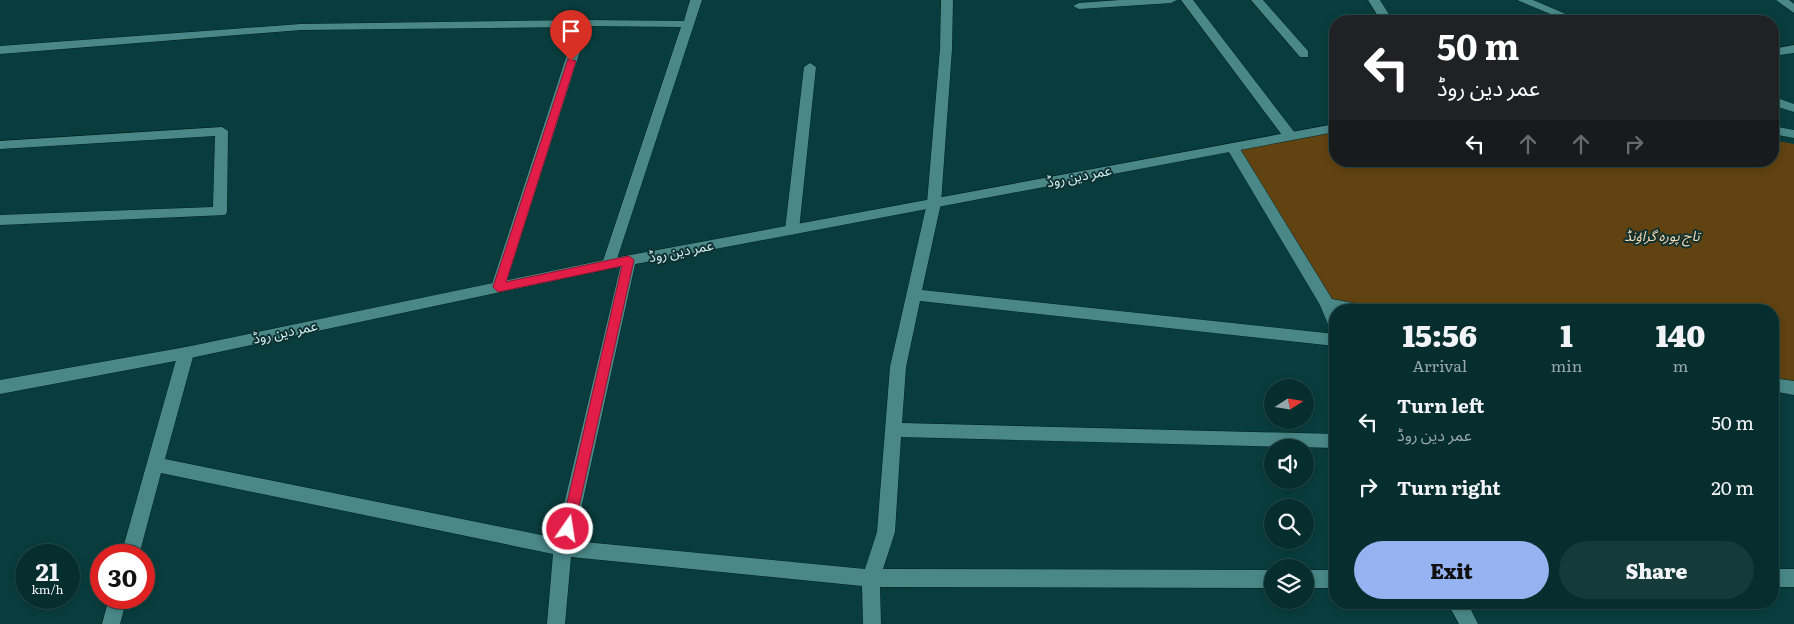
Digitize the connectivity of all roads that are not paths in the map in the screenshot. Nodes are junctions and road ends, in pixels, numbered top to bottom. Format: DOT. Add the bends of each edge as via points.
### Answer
graph roads {
  1 [pos="696,0"];
  2 [pos="947,0"];
  3 [pos="1171,0"];
  4 [pos="1187,0"];
  5 [pos="1258,0"];
  6 [pos="1374,0"];
  7 [pos="1523,0"];
  8 [pos="1782,0"];
  9 [pos="1080,6"];
  10 [pos="1794,10"];
  11 [pos="1383,15"];
  12 [pos="1561,15"];
  13 [pos="583,23"];
  14 [pos="688,24"];
  15 [pos="1794,49"];
  16 [pos="0,50"];
  17 [pos="1779,52"];
  18 [pos="1304,54"];
  19 [pos="810,67"];
  20 [pos="1779,103"];
  21 [pos="1794,108"];
  22 [pos="1329,129"];
  23 [pos="1779,131"];
  24 [pos="1794,134"];
  25 [pos="1290,136"];
  26 [pos="0,145"];
  27 [pos="1232,147"];
  28 [pos="934,203"];
  29 [pos="0,220"];
  30 [pos="792,230"];
  31 [pos="629,260"];
  32 [pos="609,264"];
  33 [pos="498,287"];
  34 [pos="914,294"];
  35 [pos="1327,304"];
  36 [pos="1329,309"];
  37 [pos="1329,339"];
  38 [pos="186,353"];
  39 [pos="1779,385"];
  40 [pos="0,387"];
  41 [pos="1794,388"];
  42 [pos="894,430"];
  43 [pos="1329,441"];
  44 [pos="155,464"];
  45 [pos="133,544"];
  46 [pos="563,548"];
  47 [pos="871,578"];
  48 [pos="1779,578"];
  49 [pos="1794,578"];
  50 [pos="1264,579"];
  51 [pos="1314,579"];
  52 [pos="1329,579"];
  53 [pos="115,609"];
  54 [pos="1460,609"];
  55 [pos="111,624"];
  56 [pos="556,624"];
  57 [pos="872,624"];
  58 [pos="1469,624"];
  1 -- 14 [label="street"];
  2 -- 28 [label="street"];
  3 -- 9 [label="street"];
  4 -- 25 [label="street"];
  5 -- 18 [label="street"];
  6 -- 11 [label="street"];
  7 -- 12 [label="street"];
  8 -- 10 [label="street"];
  13 -- 14 [label="street"];
  13 -- 16 [label="street" via="301,27"];
  13 -- 33 [label="street"];
  14 -- 32 [label="street"];
  15 -- 17 [label="street"];
  19 -- 30 [label="street"];
  20 -- 21 [label="street"];
  22 -- 25 [label="street, عمر دین روڈ"];
  23 -- 24 [label="street"];
  25 -- 27 [label="street, عمر دین روڈ"];
  26 -- 29 [label="street" via="222,131 220,212"];
  27 -- 28 [label="street, عمر دین روڈ"];
  27 -- 35 [label="street"];
  28 -- 30 [label="street, عمر دین روڈ"];
  28 -- 34 [label="street"];
  30 -- 31 [label="street, عمر دین روڈ"];
  31 -- 32 [label="street, عمر دین روڈ"];
  31 -- 46 [label="street"];
  32 -- 33 [label="street, عمر دین روڈ"];
  33 -- 38 [label="street, عمر دین روڈ"];
  34 -- 37 [label="street"];
  34 -- 42 [label="street" via="898,367"];
  35 -- 36 [label="street"];
  38 -- 40 [label="street, عمر دین روڈ"];
  38 -- 44 [label="street"];
  39 -- 41 [label="street"];
  42 -- 43 [label="street"];
  42 -- 47 [label="street" via="886,532"];
  44 -- 45 [label="street"];
  44 -- 46 [label="street"];
  46 -- 47 [label="street"];
  46 -- 56 [label="street"];
  47 -- 50 [label="street"];
  47 -- 57 [label="street"];
  48 -- 49 [label="street"];
  51 -- 52 [label="street"];
  53 -- 55 [label="street"];
  54 -- 58 [label="street"];
}
